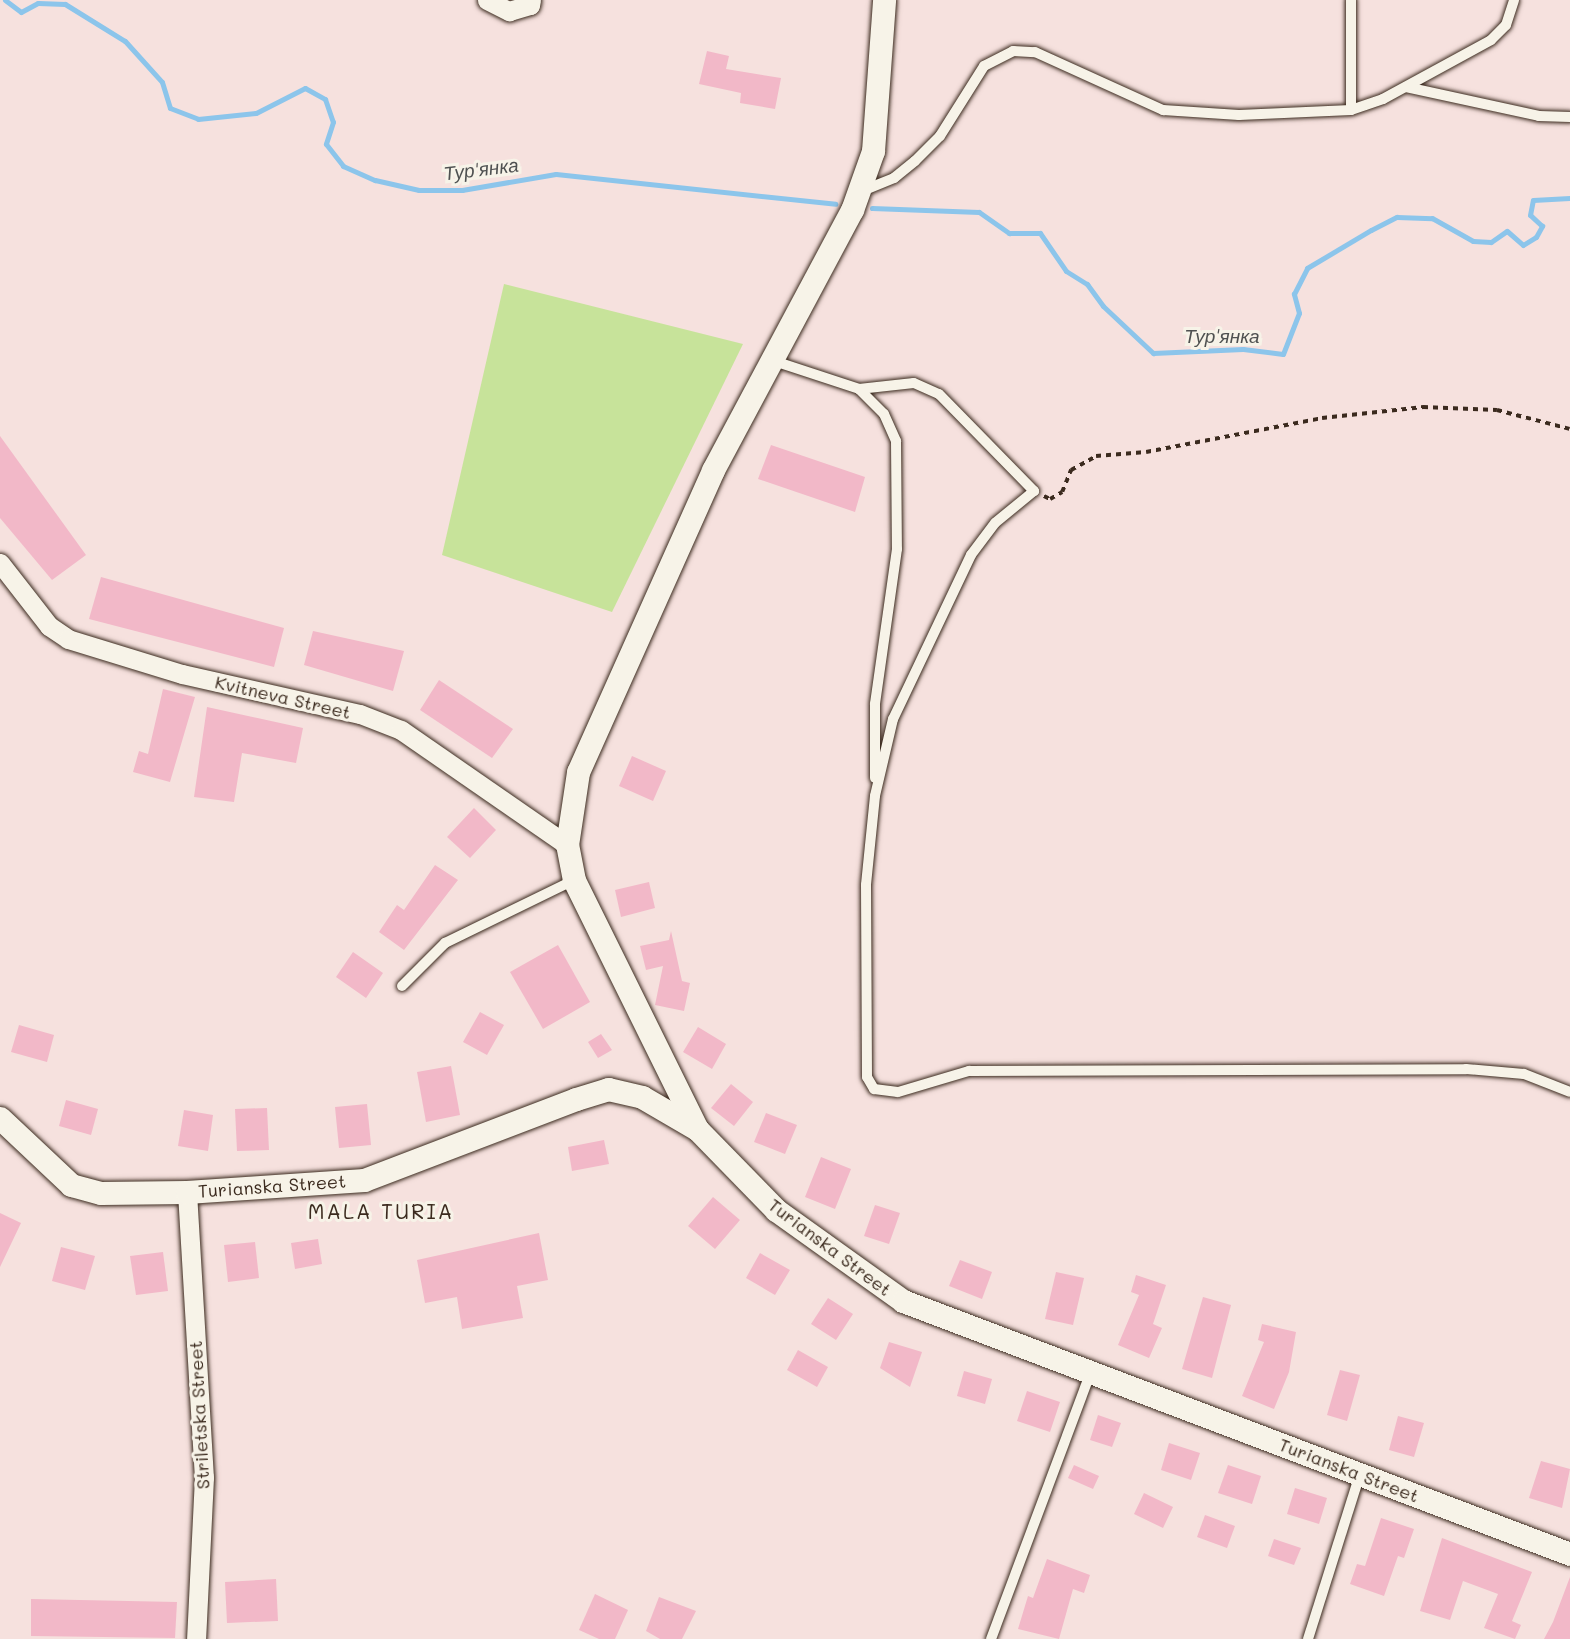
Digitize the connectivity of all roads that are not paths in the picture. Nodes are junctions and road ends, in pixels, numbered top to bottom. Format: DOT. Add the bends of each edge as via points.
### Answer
graph roads {
  1 [pos="487,0"];
  2 [pos="884,0"];
  3 [pos="1351,0"];
  4 [pos="1514,0"];
  5 [pos="531,2"];
  6 [pos="1405,87"];
  7 [pos="1350,110"];
  8 [pos="1570,117"];
  9 [pos="858,193"];
  10 [pos="771,359"];
  11 [pos="859,389"];
  12 [pos="0,563"];
  13 [pos="875,796"];
  14 [pos="567,845"];
  15 [pos="574,880"];
  16 [pos="402,986"];
  17 [pos="1570,1092"];
  18 [pos="0,1118"];
  19 [pos="696,1129"];
  20 [pos="187,1192"];
  21 [pos="1091,1372"];
  22 [pos="1360,1474"];
  23 [pos="1570,1554"];
  24 [pos="196,1639"];
  25 [pos="990,1639"];
  26 [pos="1308,1639"];
  1 -- 5 [label="street" via="509,11"];
  2 -- 9 [label="street" via="873,151"];
  3 -- 7 [label="lane"];
  4 -- 6 [label="lane" via="1506,25 1491,40"];
  6 -- 7 [label="lane"];
  6 -- 8 [label="lane" via="1539,116"];
  7 -- 9 [label="lane" via="1240,115 1163,110 1035,52 1013,51 984,66 940,136 915,161 894,178"];
  9 -- 10 [label="street"];
  10 -- 11 [label="lane"];
  10 -- 14 [label="street" via="713,470 578,772"];
  11 -- 13 [label="lane" via="874,401 891,429 897,477 897,549 875,704"];
  11 -- 13 [label="lane" via="914,383 939,394 1034,491 995,523 971,555 893,719"];
  12 -- 14 [label="street, Kvitneva Street" via="49,626 68,639 182,674 360,714 401,730"];
  13 -- 17 [label="lane" via="866,885 867,1077 874,1089 898,1093 969,1071 1466,1069 1524,1074"];
  14 -- 15 [label="street"];
  15 -- 16 [label="lane" via="445,943"];
  15 -- 19 [label="street"];
  18 -- 20 [label="street, Turianska Street" via="71,1185 101,1193"];
  19 -- 20 [label="street, Turianska Street" via="642,1097 608,1089 364,1180"];
  19 -- 21 [label="street, Turianska Street" via="776,1210 903,1301"];
  20 -- 24 [label="street, Striletska Street" via="204,1477"];
  21 -- 22 [label="street, Turianska Street"];
  21 -- 25 [label="lane"];
  22 -- 23 [label="street, Turianska Street"];
  22 -- 26 [label="lane"];
}
